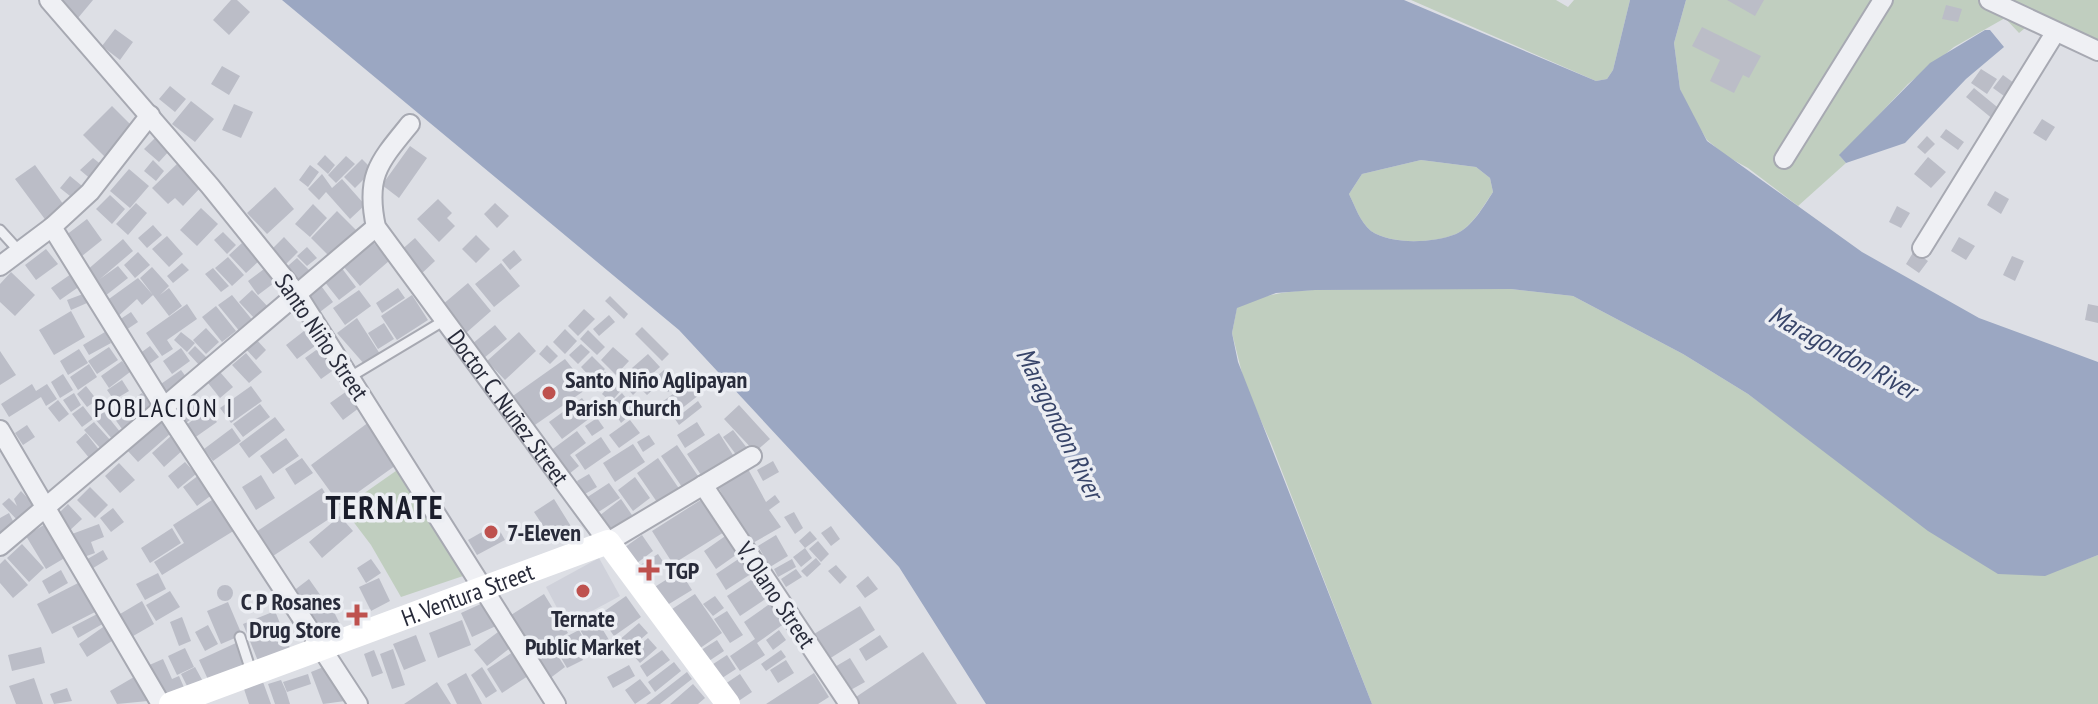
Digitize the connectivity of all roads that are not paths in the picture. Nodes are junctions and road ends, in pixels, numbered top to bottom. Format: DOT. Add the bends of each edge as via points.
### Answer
graph roads {
  1 [pos="49,0"];
  2 [pos="1883,0"];
  3 [pos="1989,0"];
  4 [pos="2055,33"];
  5 [pos="2098,51"];
  6 [pos="150,115"];
  7 [pos="410,124"];
  8 [pos="1784,159"];
  9 [pos="52,227"];
  10 [pos="376,227"];
  11 [pos="0,230"];
  12 [pos="1922,248"];
  13 [pos="20,252"];
  14 [pos="0,266"];
  15 [pos="297,294"];
  16 [pos="445,320"];
  17 [pos="350,377"];
  18 [pos="164,407"];
  19 [pos="0,430"];
  20 [pos="752,456"];
  21 [pos="703,485"];
  22 [pos="46,507"];
  23 [pos="608,542"];
  24 [pos="0,546"];
  25 [pos="484,588"];
  26 [pos="240,637"];
  27 [pos="321,648"];
  28 [pos="252,674"];
  29 [pos="840,701"];
  30 [pos="161,704"];
  31 [pos="171,704"];
  32 [pos="358,704"];
  33 [pos="556,704"];
  34 [pos="728,704"];
  1 -- 6 [label="street, Santo Niño Street"];
  2 -- 8 [label="street"];
  3 -- 4 [label="street"];
  4 -- 5 [label="street"];
  4 -- 12 [label="street"];
  6 -- 9 [label="street" via="90,192"];
  6 -- 15 [label="street, Santo Niño Street"];
  7 -- 10 [label="street" via="373,177 369,197"];
  9 -- 13 [label="street"];
  9 -- 18 [label="street"];
  10 -- 15 [label="street"];
  10 -- 16 [label="street, Doctor C. Nuñez Street"];
  11 -- 13 [label="lane"];
  13 -- 14 [label="street"];
  15 -- 17 [label="street, Santo Niño Street"];
  15 -- 18 [label="street"];
  16 -- 17 [label="lane"];
  16 -- 23 [label="street, Doctor C. Nuñez Street"];
  17 -- 25 [label="street, Santo Niño Street"];
  18 -- 22 [label="street"];
  18 -- 27 [label="street"];
  19 -- 22 [label="street"];
  20 -- 21 [label="street, H. Ventura Street"];
  21 -- 23 [label="street, H. Ventura Street"];
  21 -- 29 [label="street, V. Olano Street"];
  22 -- 24 [label="street"];
  22 -- 30 [label="street"];
  23 -- 25 [label="main road, H. Ventura Street"];
  23 -- 34 [label="main road, Doctor C. Nuñez Street"];
  25 -- 27 [label="main road, H. Ventura Street"];
  25 -- 33 [label="street, Santo Niño Street"];
  26 -- 28 [label="lane"];
  27 -- 28 [label="main road, H. Ventura Street"];
  27 -- 32 [label="street"];
  28 -- 31 [label="main road, H. Ventura Street"];
}
